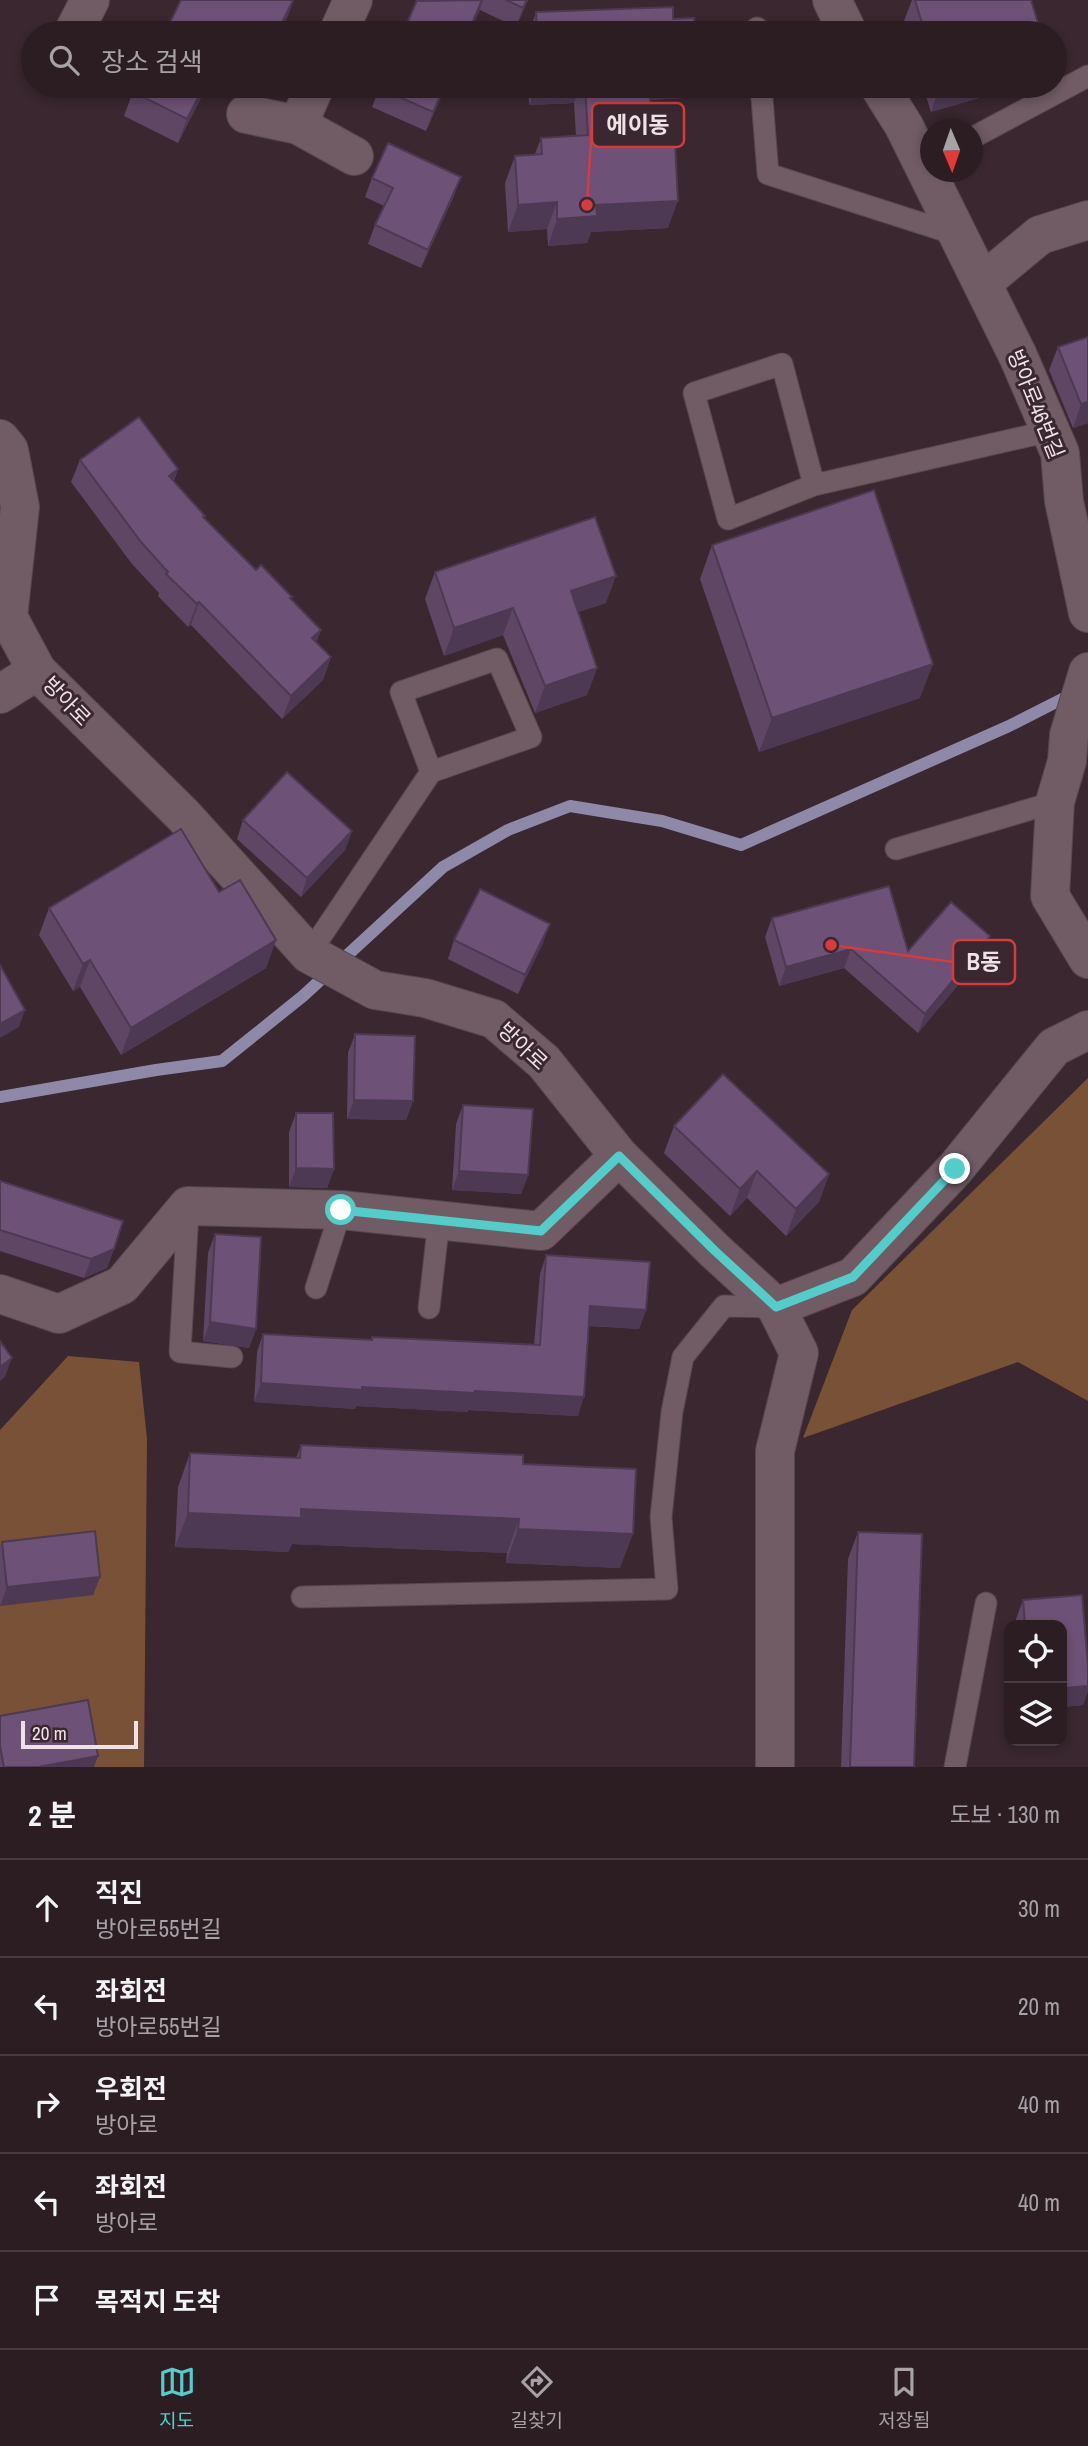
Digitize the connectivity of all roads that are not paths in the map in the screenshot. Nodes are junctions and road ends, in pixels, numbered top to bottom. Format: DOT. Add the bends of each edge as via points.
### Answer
graph roads {
  1 [pos="90,0"];
  2 [pos="353,0"];
  3 [pos="832,0"];
  4 [pos="80,21"];
  5 [pos="343,21"];
  6 [pos="842,21"];
  7 [pos="1088,76"];
  8 [pos="1067,87"];
  9 [pos="310,98"];
  10 [pos="762,98"];
  11 [pos="886,98"];
  12 [pos="1047,98"];
  13 [pos="246,114"];
  14 [pos="298,125"];
  15 [pos="983,132"];
  16 [pos="920,151"];
  17 [pos="354,156"];
  18 [pos="935,182"];
  19 [pos="1088,220"];
  20 [pos="958,235"];
  21 [pos="982,283"];
  22 [pos="1050,431"];
  23 [pos="0,439"];
  24 [pos="814,485"];
  25 [pos="1088,613"];
  26 [pos="37,671"];
  27 [pos="1088,672"];
  28 [pos="0,694"];
  29 [pos="431,772"];
  30 [pos="1055,802"];
  31 [pos="895,849"];
  32 [pos="309,954"];
  33 [pos="1088,959"];
  34 [pos="1088,1030"];
  35 [pos="619,1156"];
  36 [pos="188,1206"];
  37 [pos="341,1210"];
  38 [pos="439,1220"];
  39 [pos="316,1288"];
  40 [pos="0,1294"];
  41 [pos="776,1307"];
  42 [pos="429,1308"];
  43 [pos="232,1357"];
  44 [pos="302,1597"];
  45 [pos="986,1603"];
  46 [pos="775,1767"];
  47 [pos="955,1767"];
  1 -- 4 [label="street"];
  2 -- 5 [label="street"];
  3 -- 6 [label="street"];
  7 -- 8 [label="lane"];
  9 -- 14 [label="street"];
  10 -- 20 [label="lane" via="768,174"];
  11 -- 16 [label="street, 방아로46번길"];
  12 -- 15 [label="lane"];
  13 -- 14 [label="street"];
  14 -- 17 [label="street"];
  18 -- 20 [label="street, 방아로46번길"];
  19 -- 21 [label="street" via="1040,234"];
  20 -- 21 [label="street, 방아로46번길"];
  21 -- 22 [label="street, 방아로46번길"];
  22 -- 24 [label="lane"];
  22 -- 25 [label="street, 방아로46번길" via="1060,453 1064,501"];
  23 -- 26 [label="street, 방아로" via="9,450 20,507 8,617"];
  24 -- 24 [label="lane" via="782,365 694,393 728,519"];
  26 -- 28 [label="street"];
  26 -- 32 [label="street, 방아로" via="183,815"];
  27 -- 30 [label="street"];
  29 -- 29 [label="lane" via="531,737 498,659 401,692"];
  29 -- 32 [label="lane"];
  30 -- 31 [label="lane"];
  30 -- 33 [label="street" via="1050,896"];
  32 -- 35 [label="street, 방아로" via="375,990 425,998 494,1019 544,1062"];
  34 -- 41 [label="street" via="1054,1047 955,1169 853,1277"];
  35 -- 38 [label="street" via="541,1231"];
  35 -- 41 [label="street, 방아로"];
  36 -- 37 [label="street"];
  36 -- 40 [label="street" via="122,1285 59,1314"];
  36 -- 43 [label="lane" via="180,1352"];
  37 -- 38 [label="street"];
  37 -- 39 [label="lane"];
  38 -- 42 [label="lane"];
  41 -- 44 [label="lane" via="724,1306 683,1357 660,1517 667,1589"];
  41 -- 46 [label="street" via="799,1353 775,1451"];
  45 -- 47 [label="lane"];
}
